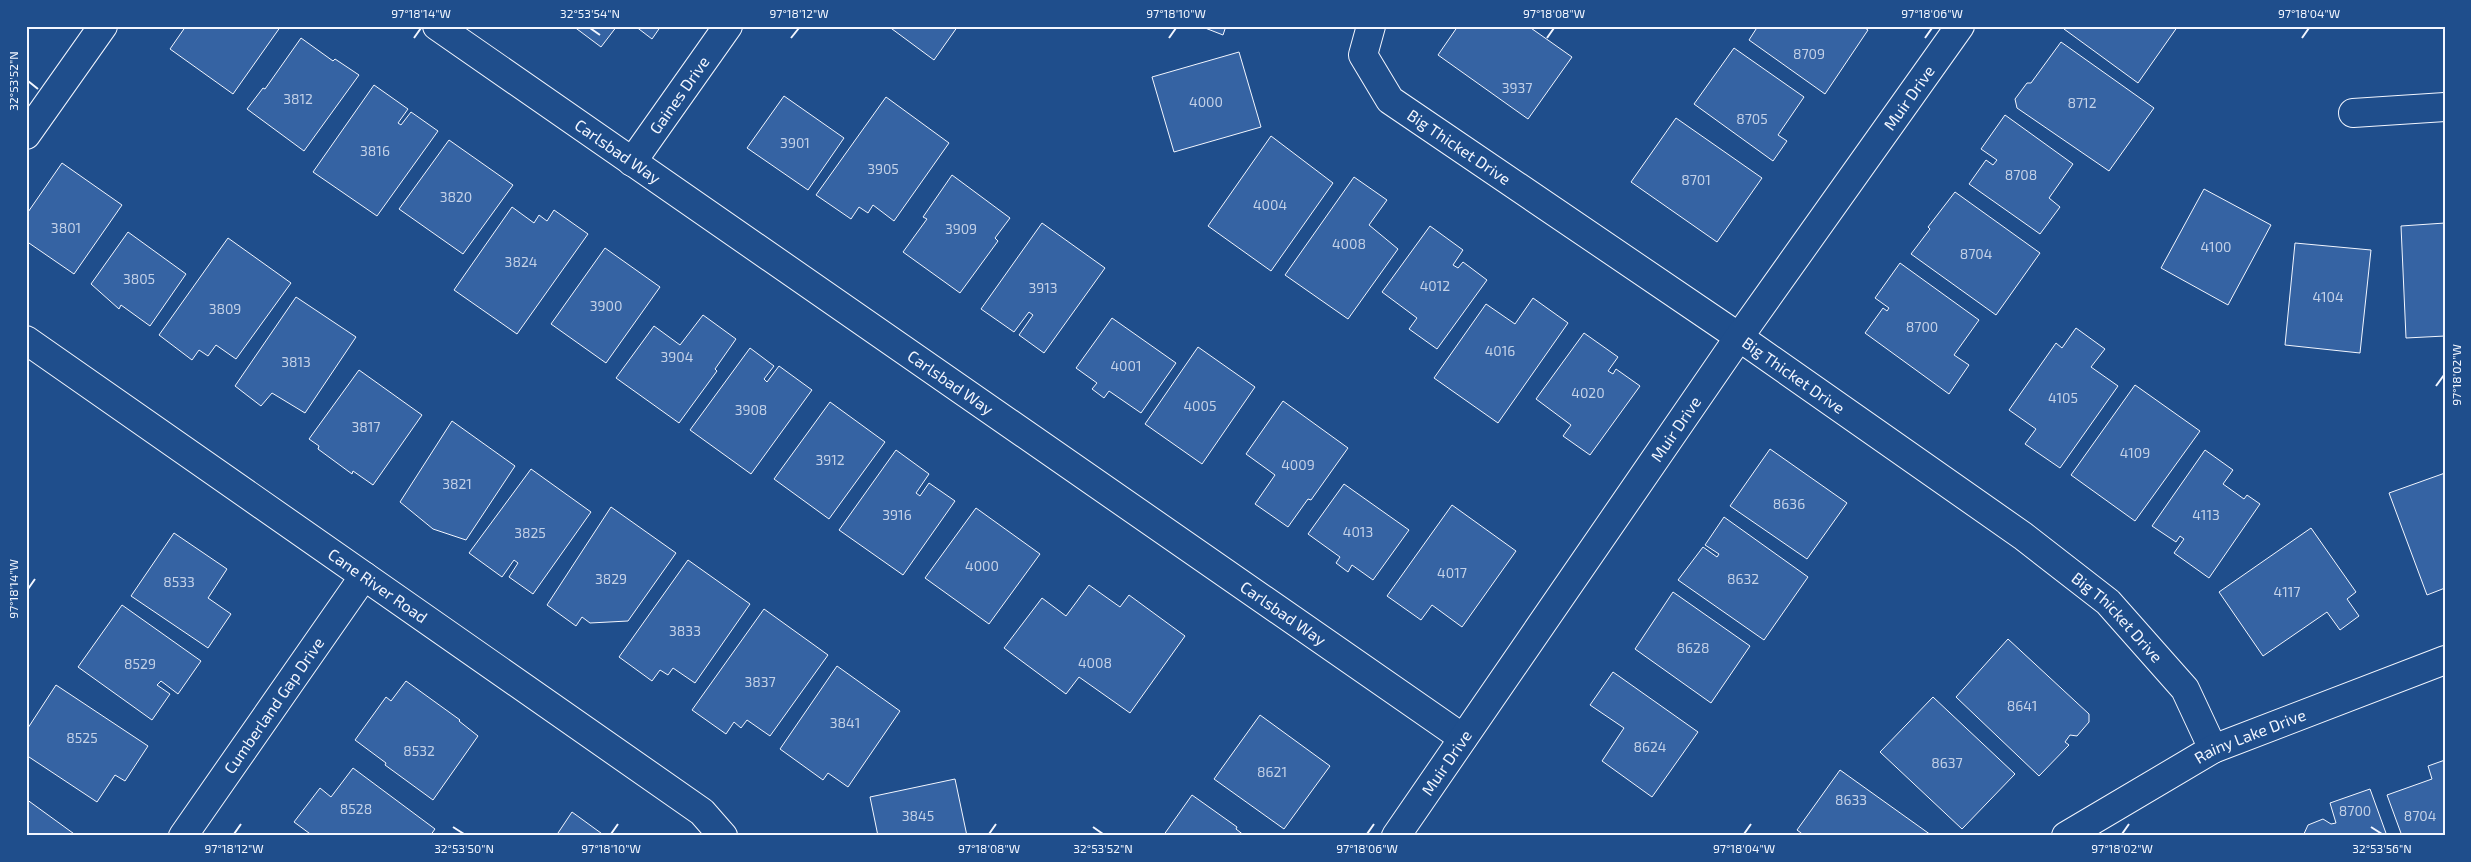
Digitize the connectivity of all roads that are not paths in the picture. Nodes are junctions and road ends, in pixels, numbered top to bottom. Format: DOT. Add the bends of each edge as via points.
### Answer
graph roads {
  1 [pos="103,26"];
  2 [pos="437,26"];
  3 [pos="728,26"];
  4 [pos="1371,26"];
  5 [pos="1960,26"];
  6 [pos="2445,107"];
  7 [pos="2353,113"];
  8 [pos="26,135"];
  9 [pos="632,162"];
  10 [pos="1739,337"];
  11 [pos="26,340"];
  12 [pos="364,576"];
  13 [pos="2445,660"];
  14 [pos="1463,738"];
  15 [pos="2213,749"];
  16 [pos="183,836"];
  17 [pos="723,836"];
  18 [pos="1396,836"];
  19 [pos="2066,836"];
  1 -- 8 [label="street"];
  2 -- 9 [label="street, Carlsbad Way"];
  3 -- 9 [label="street, Gaines Drive"];
  4 -- 10 [label="street, Big Thicket Drive" via="1363,55 1390,100"];
  5 -- 10 [label="street, Muir Drive"];
  6 -- 7 [label="street"];
  9 -- 14 [label="street, Carlsbad Way"];
  10 -- 14 [label="street, Muir Drive"];
  10 -- 15 [label="street, Big Thicket Drive" via="2023,536 2108,602 2186,689"];
  11 -- 12 [label="street, Cane River Road"];
  12 -- 16 [label="street, Cumberland Gap Drive"];
  12 -- 17 [label="street, Cane River Road" via="702,812"];
  13 -- 15 [label="street, Rainy Lake Drive"];
  14 -- 18 [label="street, Muir Drive"];
  15 -- 19 [label="street, Rainy Lake Drive"];
}
